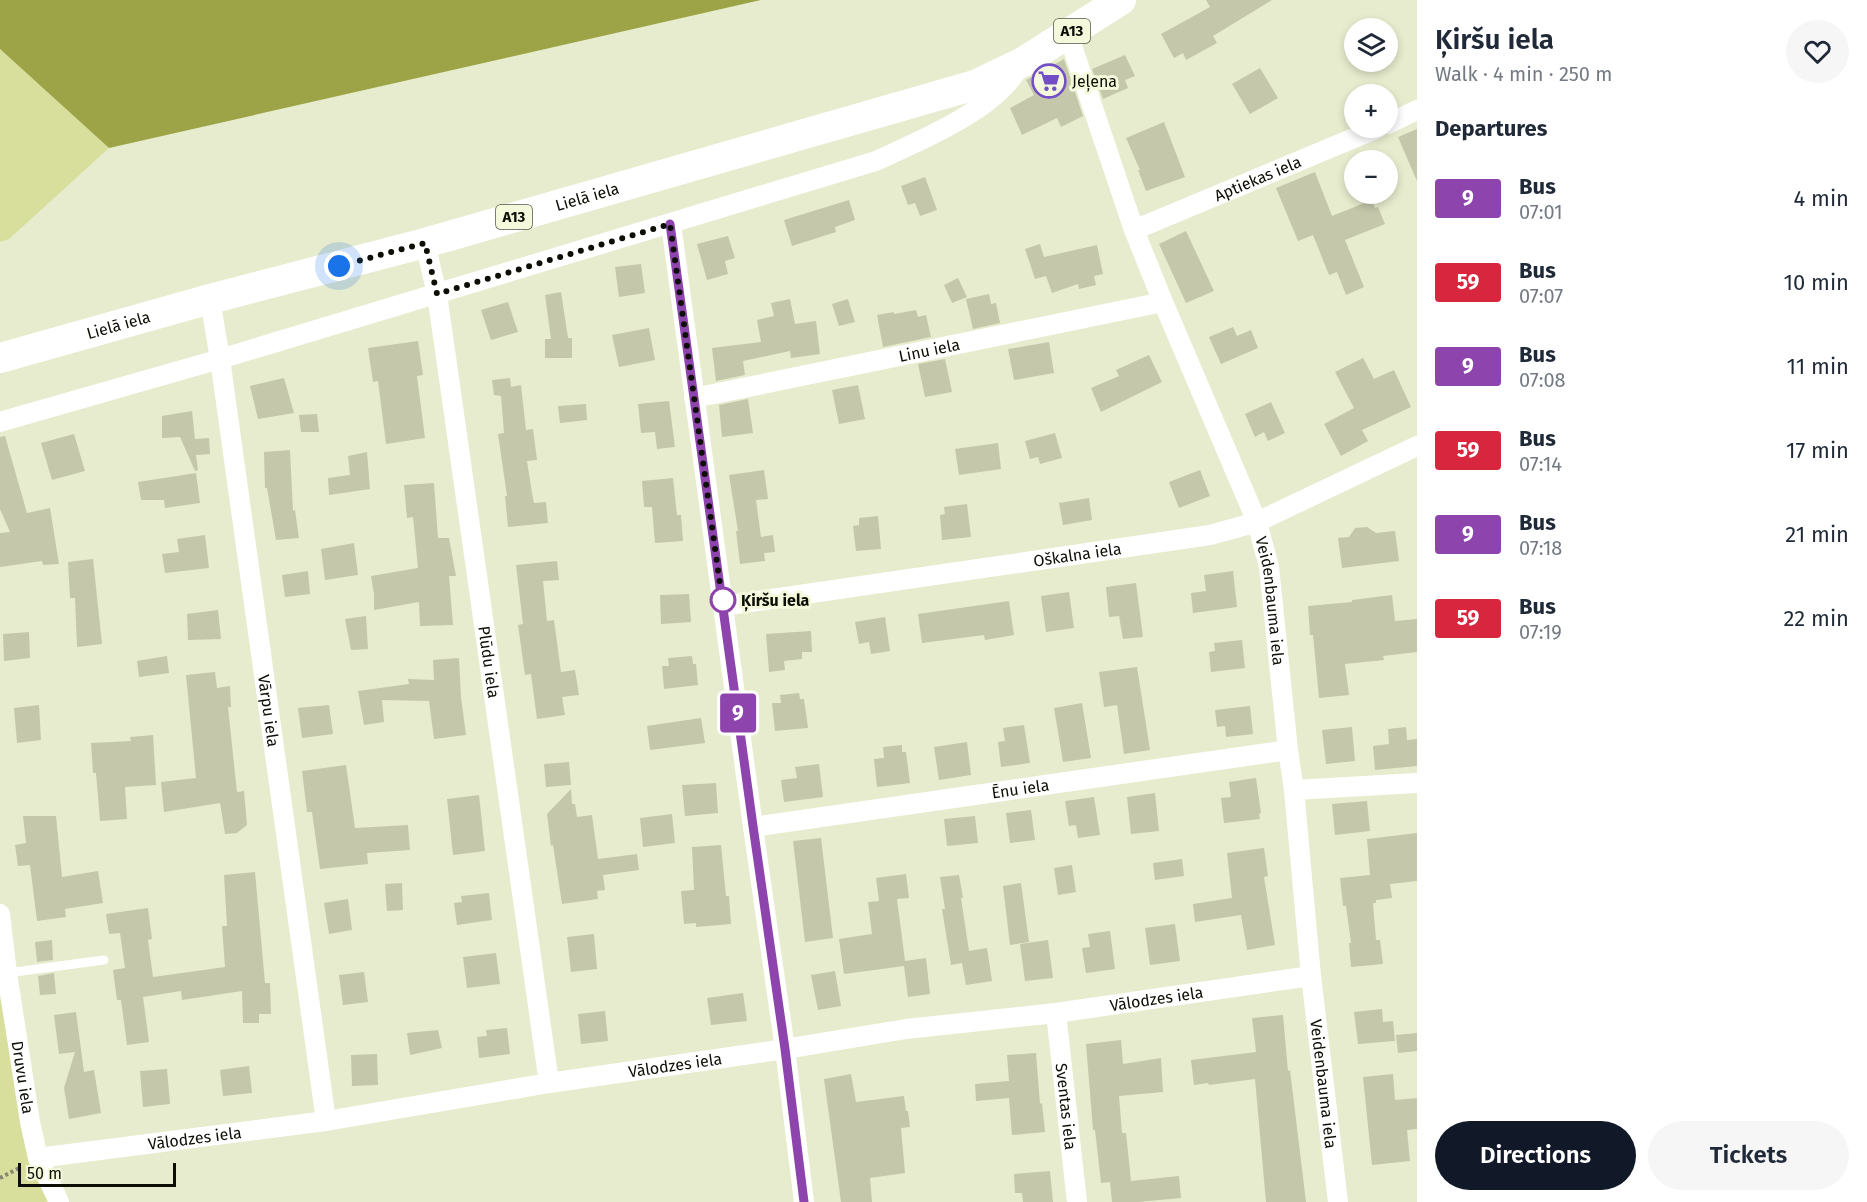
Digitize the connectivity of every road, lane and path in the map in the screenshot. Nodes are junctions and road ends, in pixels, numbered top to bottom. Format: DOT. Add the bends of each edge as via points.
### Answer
graph roads {
  1 [pos="1121,0"];
  2 [pos="1068,34"];
  3 [pos="1023,62"];
  4 [pos="1417,110"];
  5 [pos="1398,119"];
  6 [pos="1354,138"];
  7 [pos="670,224"];
  8 [pos="1134,230"];
  9 [pos="425,243"];
  10 [pos="437,294"];
  11 [pos="210,299"];
  12 [pos="1163,302"];
  13 [pos="0,358"];
  14 [pos="220,359"];
  15 [pos="694,398"];
  16 [pos="0,422"];
  17 [pos="1417,446"];
  18 [pos="1257,522"];
  19 [pos="723,606"];
  20 [pos="1288,750"];
  21 [pos="1417,783"];
  22 [pos="1294,790"];
  23 [pos="753,826"];
  24 [pos="0,914"];
  25 [pos="104,960"];
  26 [pos="7,973"];
  27 [pos="1311,976"];
  28 [pos="1056,1013"];
  29 [pos="785,1049"];
  30 [pos="549,1083"];
  31 [pos="326,1121"];
  32 [pos="38,1158"];
  33 [pos="59,1202"];
  34 [pos="804,1202"];
  35 [pos="1077,1202"];
  36 [pos="1338,1202"];
  1 -- 2 [label="main road, Lielā iela / A13"];
  2 -- 3 [label="main road, Lielā iela / A13"];
  2 -- 8 [label="street, Veidenbauma iela"];
  3 -- 7 [label="street" via="992,98 946,129 886,156"];
  3 -- 9 [label="main road, Lielā iela / A13" via="975,85"];
  4 -- 5 [label="street"];
  6 -- 8 [label="street, Aptiekas iela"];
  7 -- 10 [label="street"];
  7 -- 15 [label="street"];
  8 -- 12 [label="street, Veidenbauma iela"];
  9 -- 10 [label="street, Plūdu iela"];
  9 -- 11 [label="main road, Lielā iela / A13"];
  10 -- 14 [label="street"];
  10 -- 30 [label="street, Plūdu iela"];
  11 -- 13 [label="main road, Lielā iela / A13"];
  11 -- 14 [label="street, Vārpu iela"];
  12 -- 15 [label="street, Linu iela"];
  12 -- 18 [label="street, Veidenbauma iela"];
  14 -- 16 [label="street"];
  14 -- 31 [label="street, Vārpu iela"];
  15 -- 19 [label="street"];
  17 -- 18 [label="street, Oškalna iela"];
  18 -- 19 [label="street, Oškalna iela" via="1210,534"];
  18 -- 20 [label="street, Veidenbauma iela" via="1269,567"];
  19 -- 23 [label="street"];
  20 -- 22 [label="street, Veidenbauma iela"];
  20 -- 23 [label="street, Ēnu iela"];
  21 -- 22 [label="street"];
  22 -- 27 [label="street, Veidenbauma iela"];
  23 -- 29 [label="street"];
  24 -- 26 [label="street, Druvu iela"];
  25 -- 26 [label="lane"];
  26 -- 32 [label="street, Druvu iela"];
  27 -- 28 [label="street, Vālodzes iela"];
  27 -- 36 [label="street, Veidenbauma iela"];
  28 -- 29 [label="street, Vālodzes iela" via="906,1029"];
  28 -- 35 [label="street, Sventas iela"];
  29 -- 30 [label="street, Vālodzes iela"];
  29 -- 34 [label="street"];
  30 -- 31 [label="street, Vālodzes iela"];
  31 -- 32 [label="street, Vālodzes iela"];
  32 -- 33 [label="street, Druvu iela"];
}
